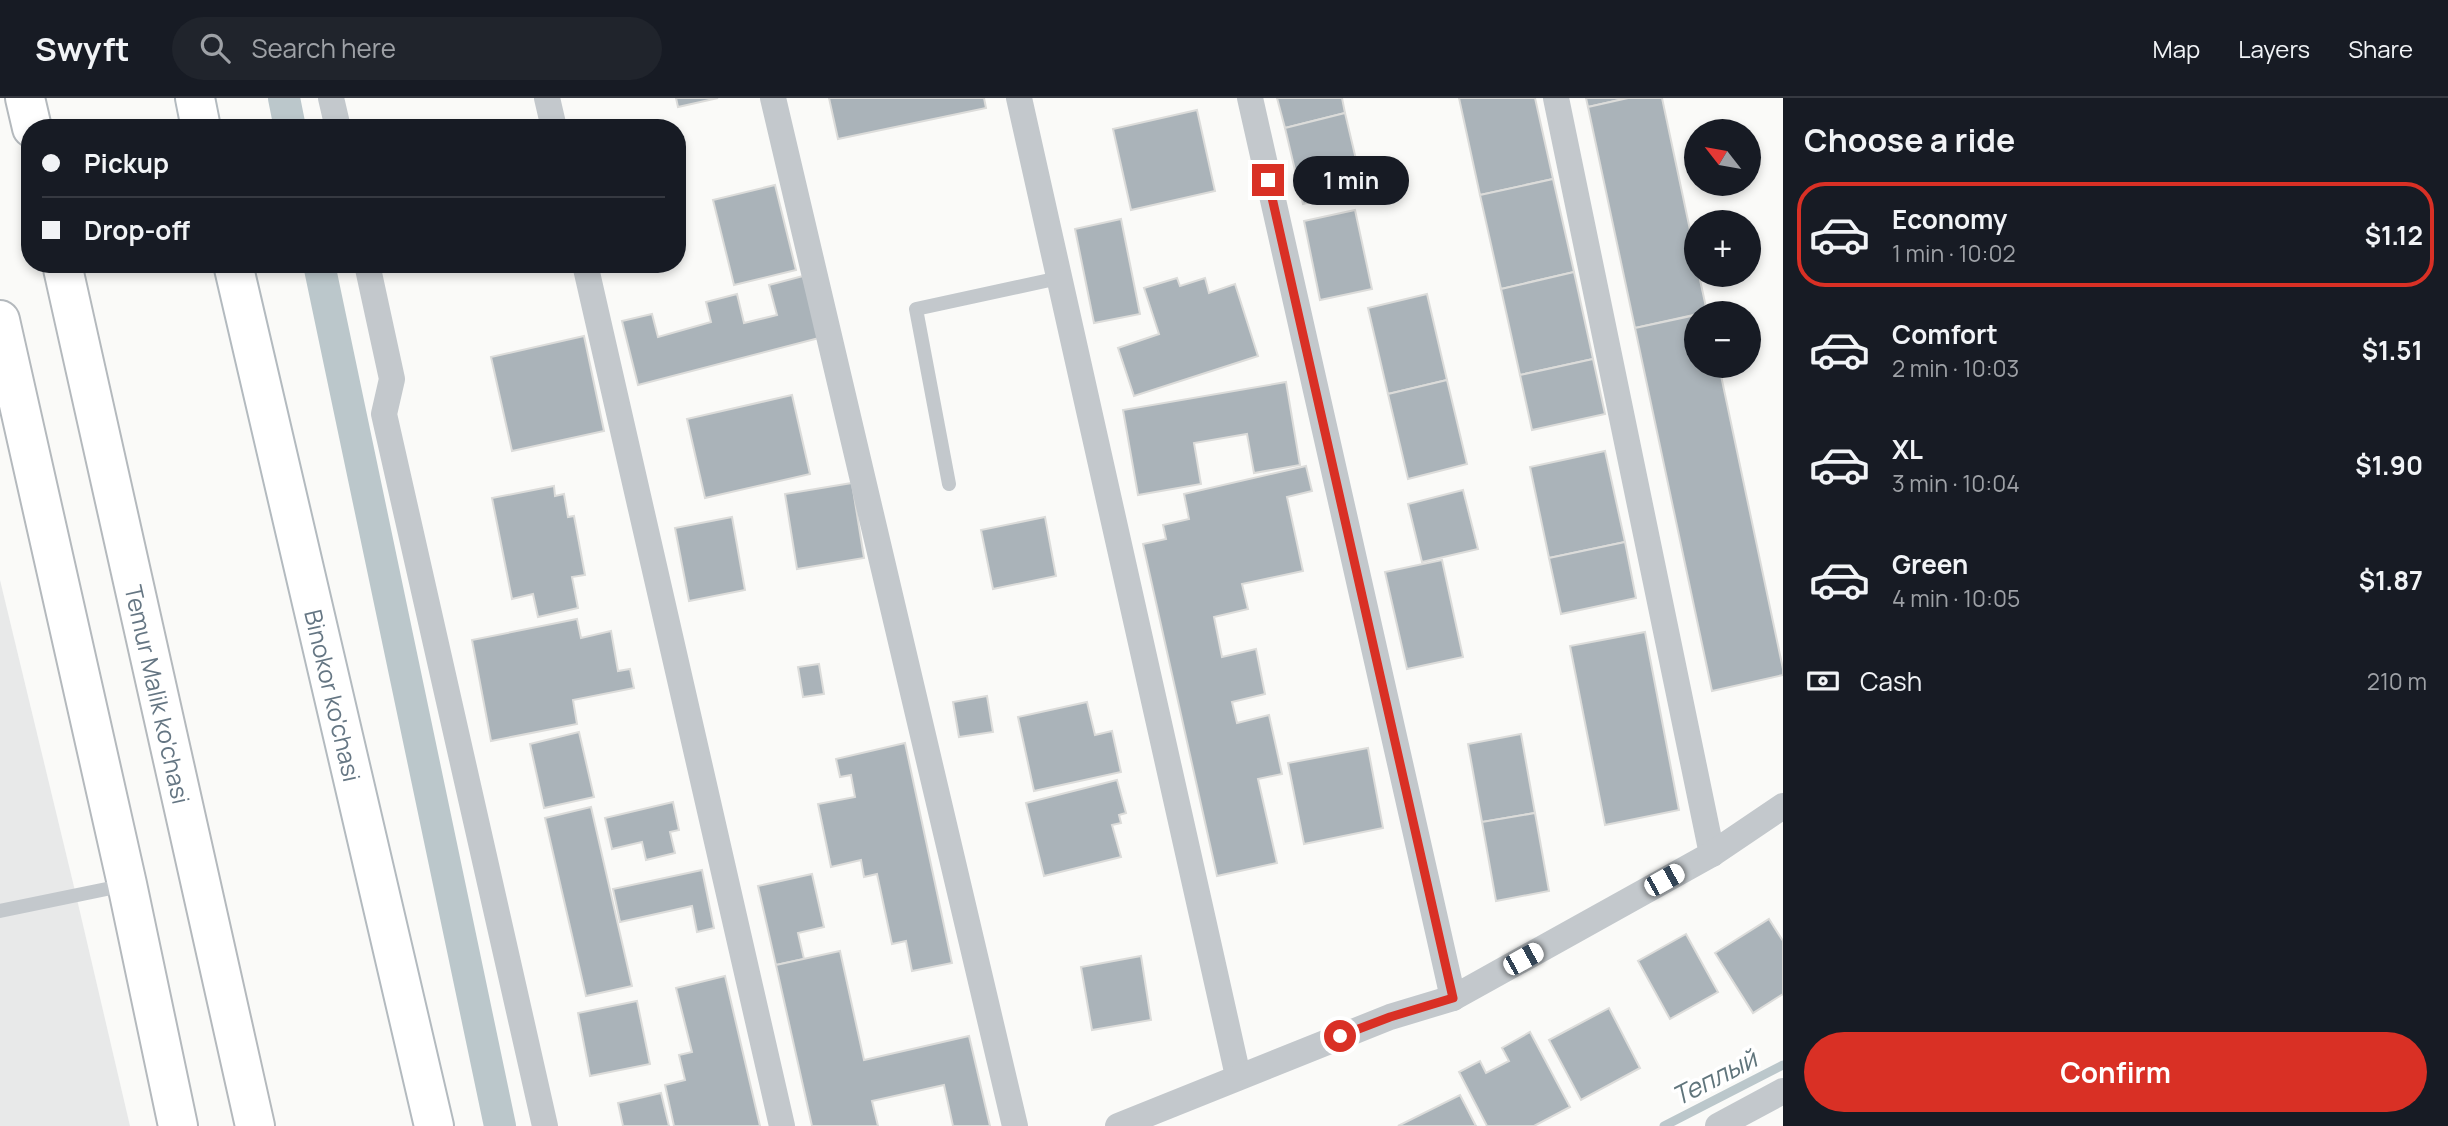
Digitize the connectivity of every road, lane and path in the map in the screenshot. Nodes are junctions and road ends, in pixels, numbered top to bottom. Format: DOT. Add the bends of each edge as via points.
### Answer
graph roads {
  1 [pos="25,98"];
  2 [pos="195,98"];
  3 [pos="331,98"];
  4 [pos="547,98"];
  5 [pos="773,98"];
  6 [pos="1019,98"];
  7 [pos="1250,98"];
  8 [pos="1556,98"];
  9 [pos="30,119"];
  10 [pos="199,119"];
  11 [pos="336,119"];
  12 [pos="552,119"];
  13 [pos="64,273"];
  14 [pos="235,273"];
  15 [pos="370,273"];
  16 [pos="587,273"];
  17 [pos="1059,278"];
  18 [pos="0,320"];
  19 [pos="949,484"];
  20 [pos="1783,806"];
  21 [pos="1712,854"];
  22 [pos="127,884"];
  23 [pos="0,911"];
  24 [pos="1453,998"];
  25 [pos="1238,1076"];
  26 [pos="1783,1091"];
  27 [pos="178,1126"];
  28 [pos="255,1126"];
  29 [pos="433,1126"];
  30 [pos="545,1126"];
  31 [pos="782,1126"];
  32 [pos="1014,1126"];
  33 [pos="1118,1126"];
  34 [pos="1718,1126"];
  1 -- 9 [label="main road"];
  2 -- 10 [label="main road"];
  3 -- 11 [label="street"];
  4 -- 12 [label="street"];
  5 -- 32 [label="street"];
  6 -- 17 [label="street"];
  7 -- 24 [label="street"];
  8 -- 21 [label="street"];
  13 -- 28 [label="main road, Temur Malik ko'chasi"];
  14 -- 29 [label="main road, Binokor ko'chasi"];
  15 -- 30 [label="street" via="392,379 384,414"];
  16 -- 31 [label="street"];
  17 -- 19 [label="lane" via="916,309"];
  17 -- 25 [label="street"];
  18 -- 22 [label="main road"];
  20 -- 21 [label="street"];
  21 -- 24 [label="street"];
  22 -- 23 [label="lane"];
  22 -- 27 [label="main road"];
  24 -- 25 [label="street" via="1390,1017"];
  25 -- 33 [label="street"];
  26 -- 34 [label="street"];
}
